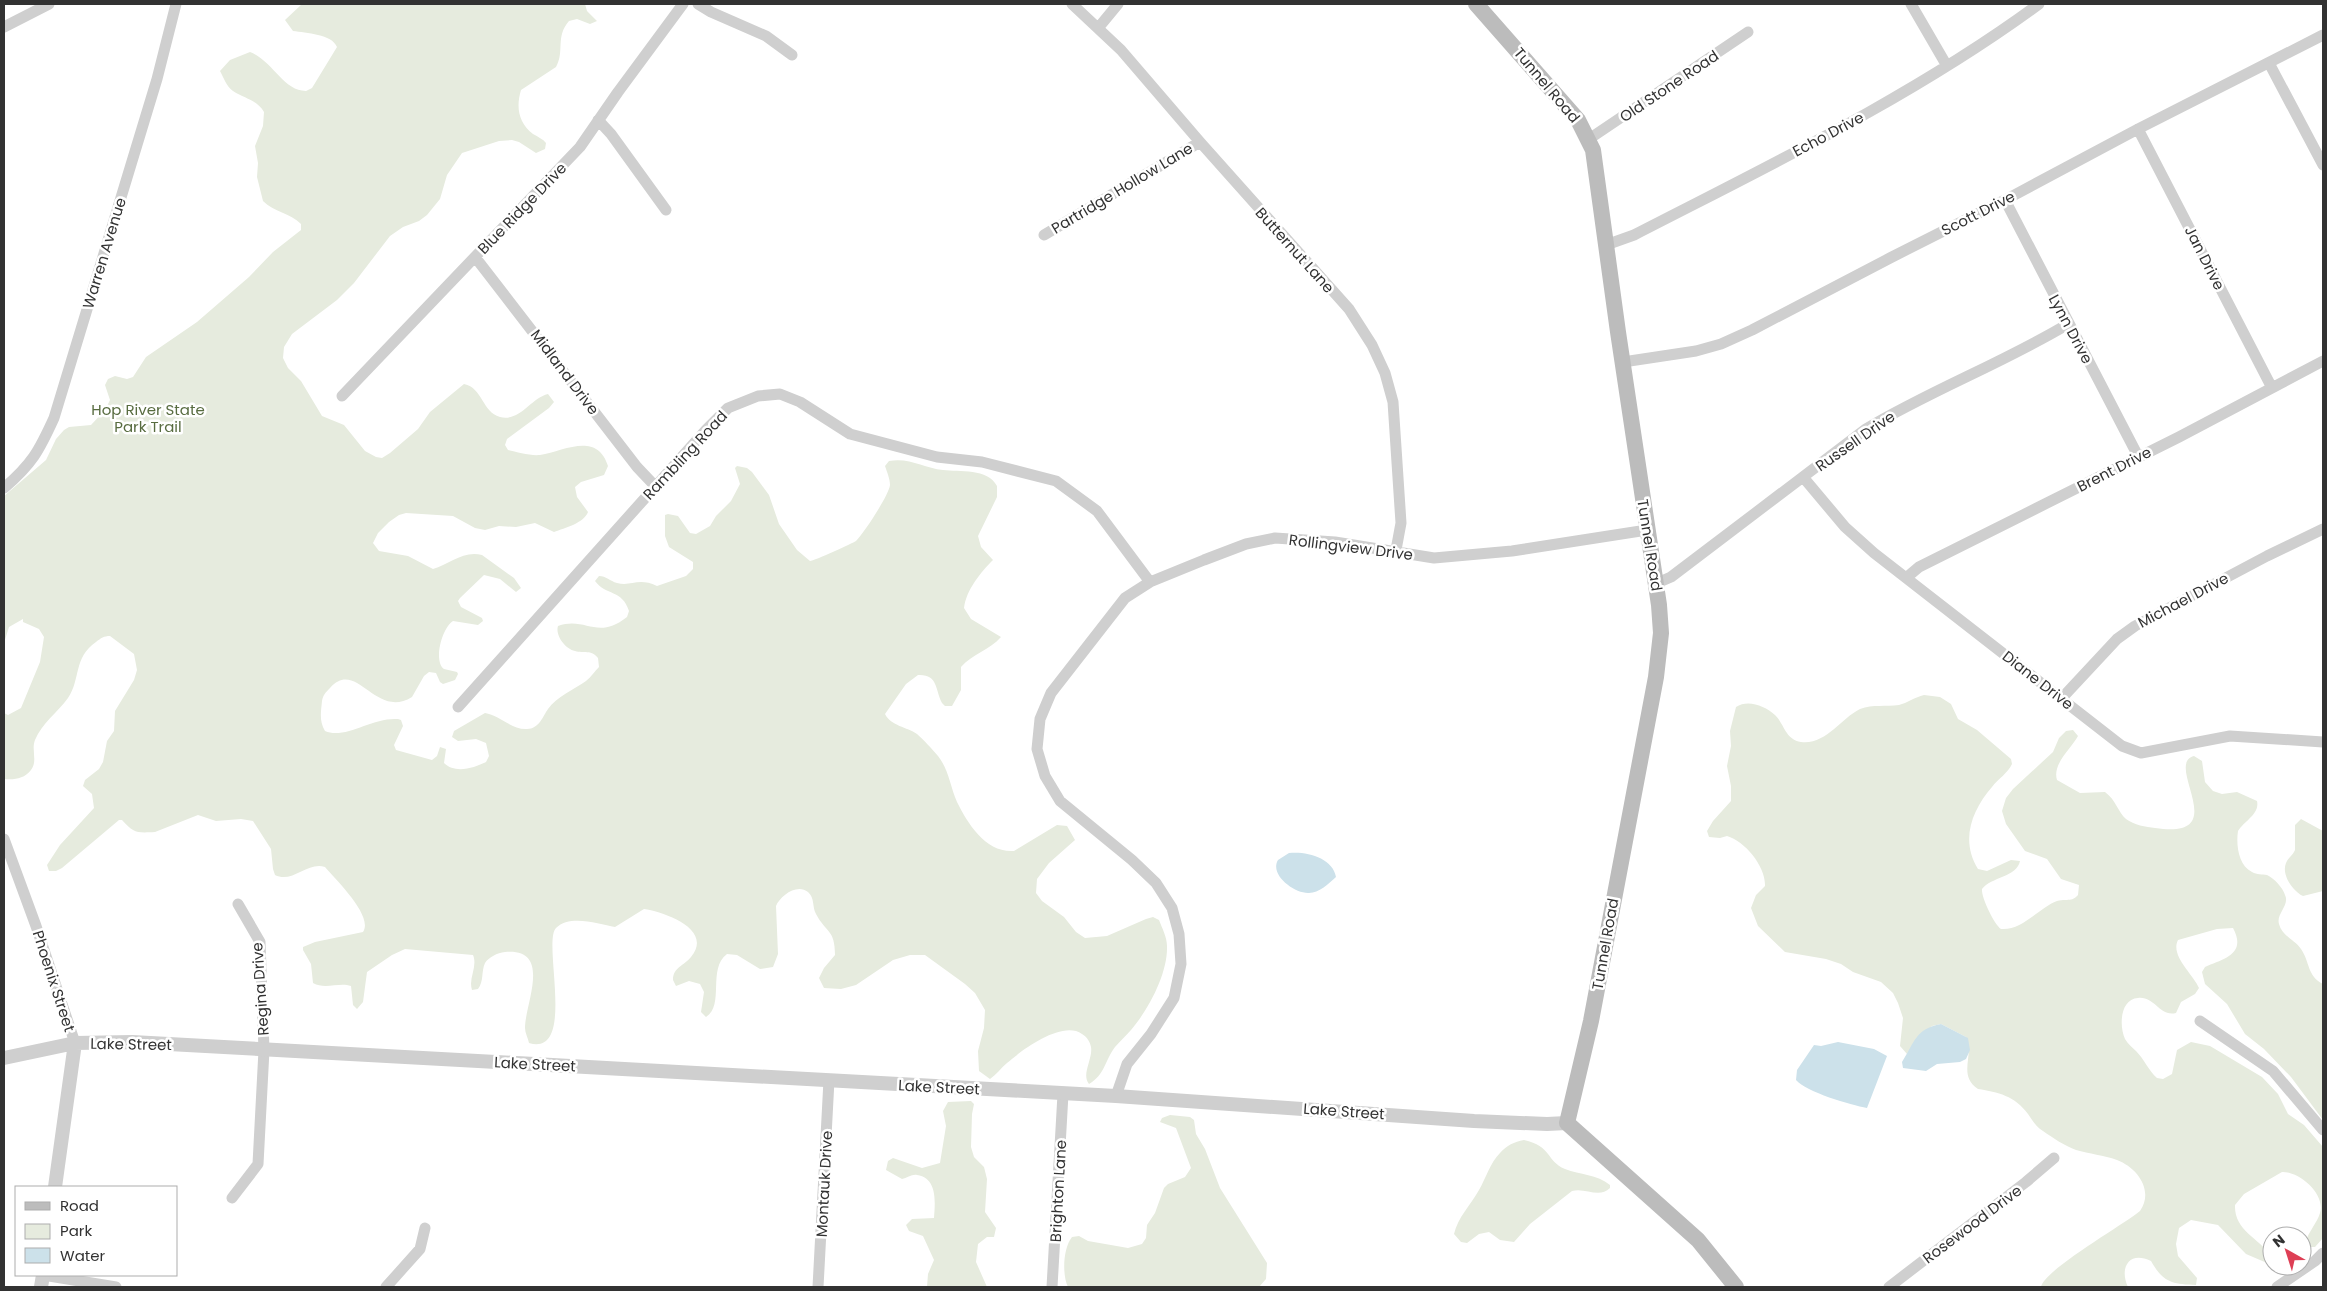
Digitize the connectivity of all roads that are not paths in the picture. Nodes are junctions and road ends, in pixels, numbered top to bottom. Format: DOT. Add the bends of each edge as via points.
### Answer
graph roads {
  1 [pos="49,4"];
  2 [pos="176,4"];
  3 [pos="683,4"];
  4 [pos="698,4"];
  5 [pos="1072,4"];
  6 [pos="1118,4"];
  7 [pos="1476,4"];
  8 [pos="1911,4"];
  9 [pos="2039,4"];
  10 [pos="4,27"];
  11 [pos="1099,27"];
  12 [pos="1748,32"];
  13 [pos="2323,35"];
  14 [pos="792,55"];
  15 [pos="2269,64"];
  16 [pos="1946,66"];
  17 [pos="598,120"];
  18 [pos="2138,129"];
  19 [pos="1589,139"];
  20 [pos="1200,142"];
  21 [pos="2323,165"];
  22 [pos="2005,200"];
  23 [pos="666,210"];
  24 [pos="1044,235"];
  25 [pos="1606,244"];
  26 [pos="475,257"];
  27 [pos="2068,324"];
  28 [pos="1623,362"];
  29 [pos="2322,363"];
  30 [pos="2272,386"];
  31 [pos="342,396"];
  32 [pos="2138,456"];
  33 [pos="1803,477"];
  34 [pos="655,486"];
  35 [pos="4,488"];
  36 [pos="2323,529"];
  37 [pos="1647,530"];
  38 [pos="1396,550"];
  39 [pos="1906,578"];
  40 [pos="1150,582"];
  41 [pos="1657,583"];
  42 [pos="2062,698"];
  43 [pos="458,707"];
  44 [pos="2323,742"];
  45 [pos="4,839"];
  46 [pos="238,904"];
  47 [pos="2200,1020"];
  48 [pos="75,1043"];
  49 [pos="264,1050"];
  50 [pos="4,1058"];
  51 [pos="829,1080"];
  52 [pos="1063,1094"];
  53 [pos="1116,1096"];
  54 [pos="1567,1123"];
  55 [pos="2323,1130"];
  56 [pos="2054,1158"];
  57 [pos="56,1186"];
  58 [pos="232,1198"];
  59 [pos="425,1228"];
  60 [pos="2323,1253"];
  61 [pos="49,1276"];
  62 [pos="116,1287"];
  63 [pos="386,1287"];
  64 [pos="818,1287"];
  65 [pos="1052,1287"];
  66 [pos="1736,1287"];
  67 [pos="1889,1287"];
  68 [pos="2277,1287"];
  1 -- 10 [label="street"];
  2 -- 35 [label="street, Warren Avenue" via="158,79 54,418 36,456"];
  3 -- 17 [label="street, Blue Ridge Drive"];
  4 -- 14 [label="street" via="766,36"];
  5 -- 11 [label="street, Butternut Lane"];
  6 -- 11 [label="street"];
  7 -- 19 [label="main road, Tunnel Road" via="1578,120"];
  8 -- 16 [label="street"];
  9 -- 16 [label="street, Echo Drive"];
  11 -- 20 [label="street, Butternut Lane"];
  12 -- 19 [label="street, Old Stone Road"];
  13 -- 15 [label="street, Scott Drive"];
  15 -- 18 [label="street, Scott Drive"];
  15 -- 21 [label="street"];
  16 -- 25 [label="street, Echo Drive" via="1765,168 1634,235"];
  17 -- 23 [label="street" via="612,134"];
  17 -- 26 [label="street, Blue Ridge Drive" via="580,147"];
  18 -- 22 [label="street, Scott Drive"];
  18 -- 30 [label="street, Jan Drive"];
  19 -- 25 [label="main road, Tunnel Road" via="1600,189"];
  20 -- 24 [label="street, Partridge Hollow Lane"];
  20 -- 38 [label="street, Butternut Lane" via="1349,309 1372,345 1393,402 1401,523"];
  22 -- 27 [label="street, Lynn Drive"];
  22 -- 28 [label="street, Scott Drive" via="1721,344"];
  25 -- 28 [label="main road, Tunnel Road"];
  26 -- 31 [label="street, Blue Ridge Drive"];
  26 -- 34 [label="street, Midland Drive"];
  27 -- 32 [label="street, Lynn Drive"];
  27 -- 33 [label="street, Russell Drive" via="1887,416"];
  28 -- 37 [label="main road, Tunnel Road"];
  29 -- 30 [label="street, Brent Drive"];
  30 -- 32 [label="street, Brent Drive"];
  32 -- 39 [label="street, Brent Drive" via="1919,567"];
  33 -- 39 [label="street, Diane Drive" via="1845,527"];
  33 -- 41 [label="street, Russell Drive" via="1671,577"];
  34 -- 40 [label="street, Rambling Road" via="728,408 758,396 780,394 800,402 850,434 937,457 982,462 1056,481 1097,511"];
  34 -- 43 [label="street, Rambling Road"];
  36 -- 42 [label="street, Michael Drive" via="2135,626 2117,639"];
  37 -- 38 [label="street, Rollingview Drive" via="1475,556 1434,558"];
  37 -- 41 [label="main road, Tunnel Road"];
  38 -- 40 [label="street, Rollingview Drive" via="1275,538 1246,544"];
  39 -- 42 [label="street, Diane Drive"];
  40 -- 53 [label="street, Rollingview Drive" via="1125,598 1051,693 1040,719 1037,749 1044,776 1060,801 1156,884 1172,908 1180,934 1181,964 1174,998 1127,1064"];
  41 -- 54 [label="main road, Tunnel Road" via="1661,634 1656,677 1588,1036"];
  42 -- 44 [label="street, Diane Drive" via="2122,746 2141,753 2230,736"];
  45 -- 48 [label="street, Phoenix Street"];
  46 -- 49 [label="street, Regina Drive" via="260,942"];
  47 -- 55 [label="street" via="2273,1070"];
  48 -- 49 [label="street, Lake Street" via="132,1042"];
  48 -- 50 [label="street, Lake Street"];
  48 -- 57 [label="street, Phoenix Street"];
  49 -- 51 [label="street, Lake Street"];
  49 -- 58 [label="street, Regina Drive" via="258,1164"];
  51 -- 52 [label="street, Lake Street"];
  51 -- 64 [label="street, Montauk Drive"];
  52 -- 53 [label="street, Lake Street"];
  52 -- 65 [label="street, Brighton Lane"];
  53 -- 54 [label="street, Lake Street" via="1474,1121"];
  54 -- 66 [label="main road" via="1698,1240"];
  56 -- 67 [label="street, Rosewood Drive"];
  59 -- 63 [label="street" via="420,1249"];
  60 -- 68 [label="street"];
  61 -- 62 [label="street"];
}
